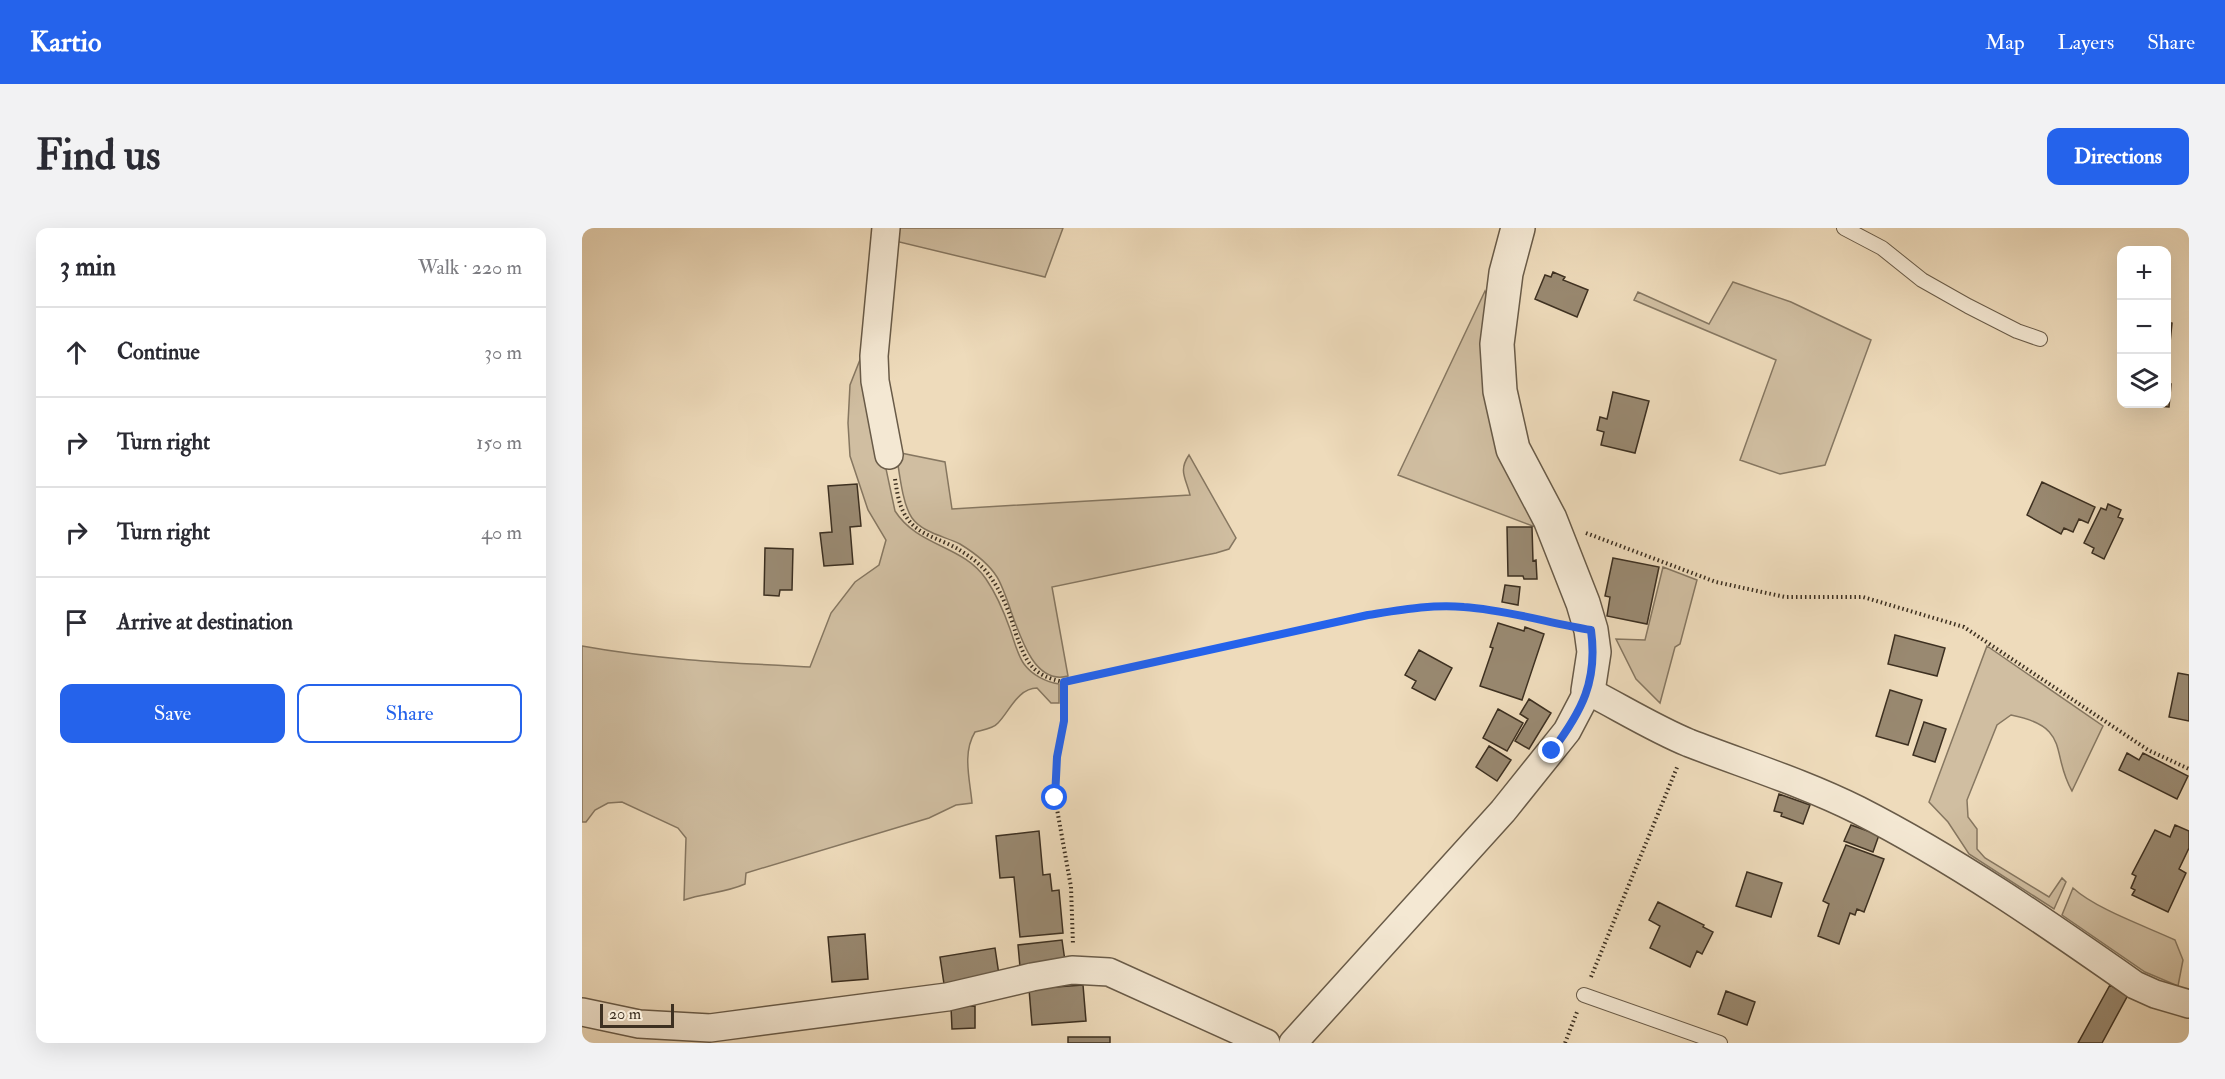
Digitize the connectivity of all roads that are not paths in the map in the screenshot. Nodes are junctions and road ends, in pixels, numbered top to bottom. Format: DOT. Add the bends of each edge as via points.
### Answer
graph roads {
  1 [pos="886,228"];
  2 [pos="1518,228"];
  3 [pos="1844,228"];
  4 [pos="2040,339"];
  5 [pos="889,455"];
  6 [pos="1588,692"];
  7 [pos="1584,995"];
  8 [pos="2189,1004"];
  9 [pos="582,1012"];
  10 [pos="1266,1043"];
  11 [pos="1293,1043"];
  12 [pos="1720,1043"];
  1 -- 5 [label="street" via="874,356"];
  2 -- 6 [label="street" via="1506,273 1497,344 1500,391 1513,448 1550,519 1591,630 1594,652"];
  3 -- 4 [label="lane" via="1882,248 1922,280 1958,301"];
  6 -- 8 [label="street" via="1687,742 1856,809 1927,846 2135,985"];
  6 -- 11 [label="street" via="1567,731 1503,811"];
  7 -- 12 [label="lane"];
  9 -- 10 [label="street" via="639,1024 710,1028 947,997 1072,970 1109,972"];
}
